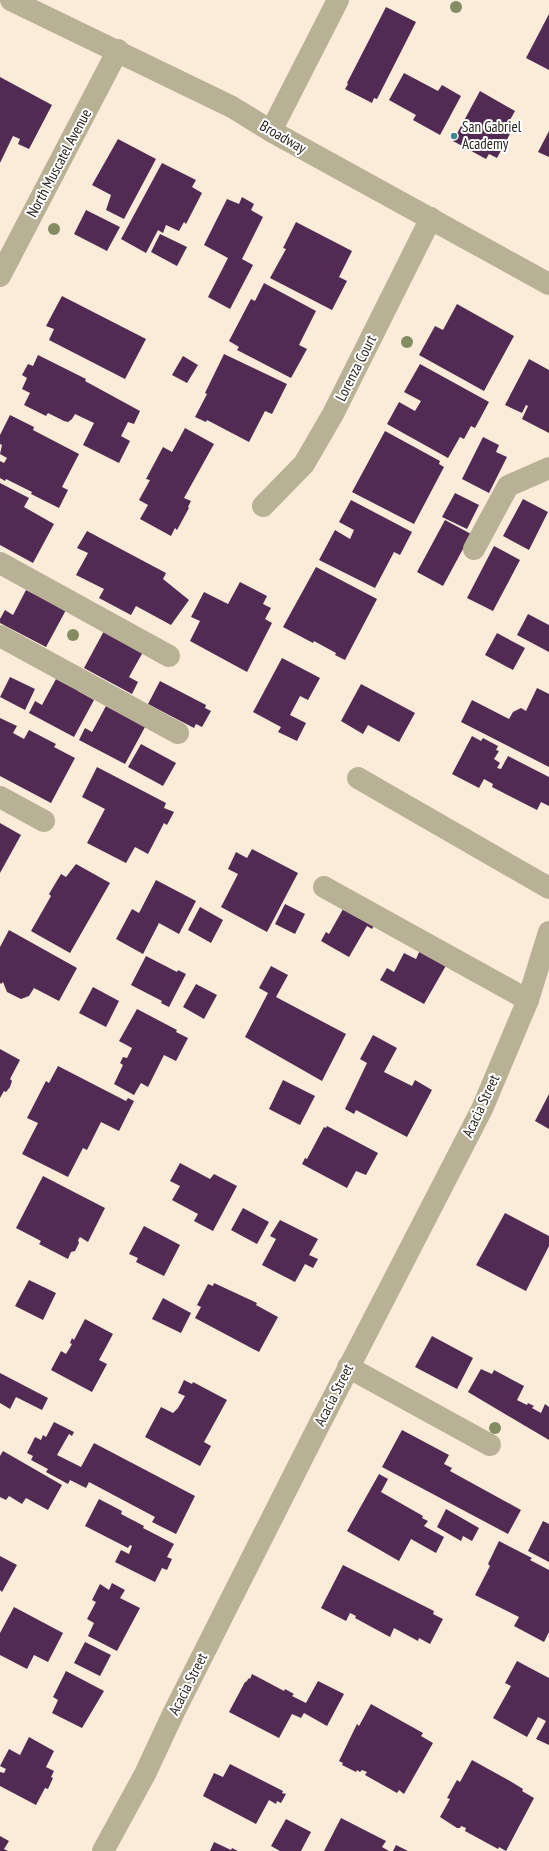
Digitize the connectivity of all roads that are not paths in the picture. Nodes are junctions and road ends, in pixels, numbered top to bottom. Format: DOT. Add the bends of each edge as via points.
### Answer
graph roads {
  1 [pos="11,0"];
  2 [pos="338,0"];
  3 [pos="118,50"];
  4 [pos="271,131"];
  5 [pos="431,218"];
  6 [pos="0,276"];
  7 [pos="549,284"];
  8 [pos="549,468"];
  9 [pos="263,506"];
  10 [pos="474,549"];
  11 [pos="0,563"];
  12 [pos="0,636"];
  13 [pos="169,656"];
  14 [pos="178,733"];
  15 [pos="358,778"];
  16 [pos="0,797"];
  17 [pos="44,820"];
  18 [pos="324,887"];
  19 [pos="549,888"];
  20 [pos="549,932"];
  21 [pos="528,1000"];
  22 [pos="348,1367"];
  23 [pos="490,1445"];
  24 [pos="103,1851"];
  1 -- 3 [label="street, Broadway"];
  2 -- 4 [label="street"];
  3 -- 4 [label="street, Broadway" via="232,107"];
  3 -- 6 [label="street, North Muscatel Avenue"];
  4 -- 5 [label="street, Broadway"];
  5 -- 7 [label="street, Broadway"];
  5 -- 9 [label="street, Lorenza Court" via="333,414 308,458"];
  8 -- 10 [label="street" via="508,486"];
  11 -- 13 [label="street"];
  12 -- 14 [label="street"];
  15 -- 19 [label="street"];
  16 -- 17 [label="street"];
  18 -- 21 [label="street"];
  20 -- 21 [label="street, Acacia Street"];
  21 -- 22 [label="street, Acacia Street" via="482,1109"];
  22 -- 23 [label="street"];
  22 -- 24 [label="street, Acacia Street" via="145,1774"];
}
